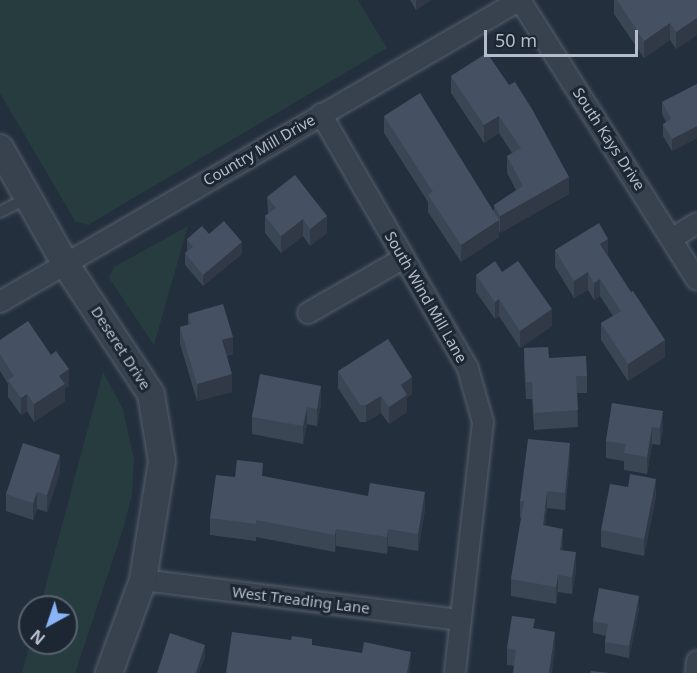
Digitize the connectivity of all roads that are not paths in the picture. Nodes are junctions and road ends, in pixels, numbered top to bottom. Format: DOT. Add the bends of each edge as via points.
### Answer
graph roads {
  1 [pos="520,0"];
  2 [pos="321,114"];
  3 [pos="0,148"];
  4 [pos="28,198"];
  5 [pos="0,212"];
  6 [pos="697,223"];
  7 [pos="673,238"];
  8 [pos="404,258"];
  9 [pos="66,265"];
  10 [pos="697,280"];
  11 [pos="0,302"];
  12 [pos="308,313"];
  13 [pos="143,580"];
  14 [pos="460,620"];
  15 [pos="697,661"];
  16 [pos="109,673"];
  17 [pos="455,673"];
  18 [pos="696,673"];
  1 -- 2 [label="street, Country Mill Drive"];
  1 -- 7 [label="street, South Kays Drive"];
  2 -- 8 [label="street, South Wind Mill Lane"];
  2 -- 9 [label="street, Country Mill Drive"];
  3 -- 4 [label="street, Deseret Drive"];
  4 -- 5 [label="lane"];
  4 -- 9 [label="street, Deseret Drive"];
  6 -- 7 [label="street"];
  7 -- 10 [label="street, South Kays Drive"];
  8 -- 12 [label="street"];
  8 -- 14 [label="street, South Wind Mill Lane" via="468,369 483,422"];
  9 -- 11 [label="street, Country Mill Drive"];
  9 -- 13 [label="street, Deseret Drive" via="151,394 162,461"];
  13 -- 14 [label="street, West Treading Lane"];
  13 -- 16 [label="street, Deseret Drive"];
  14 -- 17 [label="street, South Wind Mill Lane"];
  15 -- 18 [label="street"];
}
